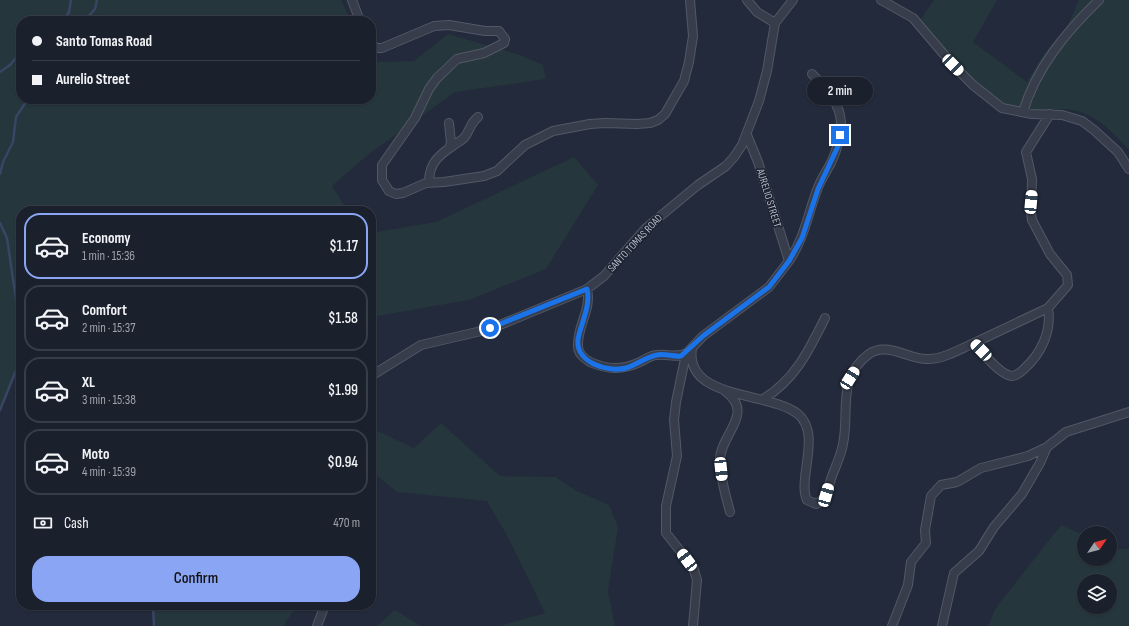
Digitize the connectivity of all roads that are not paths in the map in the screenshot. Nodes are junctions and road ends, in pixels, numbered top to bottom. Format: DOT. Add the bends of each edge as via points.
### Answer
graph roads {
  1 [pos="352,0"];
  2 [pos="690,0"];
  3 [pos="748,0"];
  4 [pos="793,0"];
  5 [pos="881,0"];
  6 [pos="1099,0"];
  7 [pos="358,16"];
  8 [pos="775,23"];
  9 [pos="376,48"];
  10 [pos="812,74"];
  11 [pos="1023,112"];
  12 [pos="1050,114"];
  13 [pos="478,117"];
  14 [pos="449,123"];
  15 [pos="747,135"];
  16 [pos="449,148"];
  17 [pos="1129,169"];
  18 [pos="429,182"];
  19 [pos="789,261"];
  20 [pos="587,289"];
  21 [pos="1048,308"];
  22 [pos="825,318"];
  23 [pos="974,343"];
  24 [pos="690,350"];
  25 [pos="376,373"];
  26 [pos="724,391"];
  27 [pos="762,399"];
  28 [pos="1129,412"];
  29 [pos="1046,447"];
  30 [pos="730,512"];
  31 [pos="323,610"];
  32 [pos="317,626"];
  33 [pos="693,626"];
  34 [pos="892,626"];
  35 [pos="942,626"];
  1 -- 7 [label="street"];
  2 -- 18 [label="street" via="693,36 690,62 684,81 663,116 650,123 605,123 553,131 525,144 497,171 484,176"];
  3 -- 8 [label="street" via="757,12"];
  4 -- 8 [label="street, SANTO TOMAS ROAD"];
  5 -- 11 [label="street" via="913,18 948,60 984,95 1002,108"];
  6 -- 11 [label="street" via="1086,12 1043,65"];
  8 -- 15 [label="street, SANTO TOMAS ROAD" via="767,71"];
  9 -- 18 [label="street" via="442,25 497,31 504,37 505,42 498,47 457,59 444,69 429,89 415,118 382,165 382,180 389,191 403,193"];
  10 -- 19 [label="street" via="835,101 842,125 839,144 818,189 802,238"];
  11 -- 12 [label="street"];
  12 -- 17 [label="street" via="1082,121 1118,152"];
  12 -- 21 [label="street" via="1026,152 1032,179 1032,220 1050,254 1068,278 1067,288"];
  13 -- 16 [label="street" via="470,124 466,136"];
  14 -- 16 [label="street" via="452,143"];
  15 -- 19 [label="street, AURELIO STREET"];
  15 -- 20 [label="street, SANTO TOMAS ROAD" via="726,166 698,185 646,228 604,276"];
  16 -- 18 [label="street" via="434,161"];
  19 -- 24 [label="street" via="769,287 703,336"];
  20 -- 24 [label="street" via="588,307 581,325 578,346 586,359 603,367 619,369 659,354 678,357"];
  20 -- 25 [label="street, SANTO TOMAS ROAD" via="490,328 421,345"];
  21 -- 23 [label="street"];
  21 -- 23 [label="street" via="1048,328 1041,348 1030,364 1016,375 1007,375"];
  22 -- 27 [label="street" via="805,357 788,380"];
  23 -- 27 [label="street" via="937,358 928,359 918,359 893,350 878,350 860,362 847,386 845,431 840,456 826,495 816,504 807,500 804,492 809,444 806,425 798,414"];
  24 -- 26 [label="street" via="691,362 698,375"];
  24 -- 33 [label="street" via="676,402 674,420 677,456 666,506 666,532 693,567 697,580"];
  26 -- 27 [label="street"];
  26 -- 30 [label="street" via="732,396 738,410 720,460"];
  28 -- 29 [label="street" via="1066,432"];
  29 -- 34 [label="street" via="1028,456 981,468 957,482 941,484 932,496 925,530 926,543 911,562 908,586"];
  29 -- 35 [label="street" via="1022,494 978,551 954,573"];
  31 -- 32 [label="street"];
}
